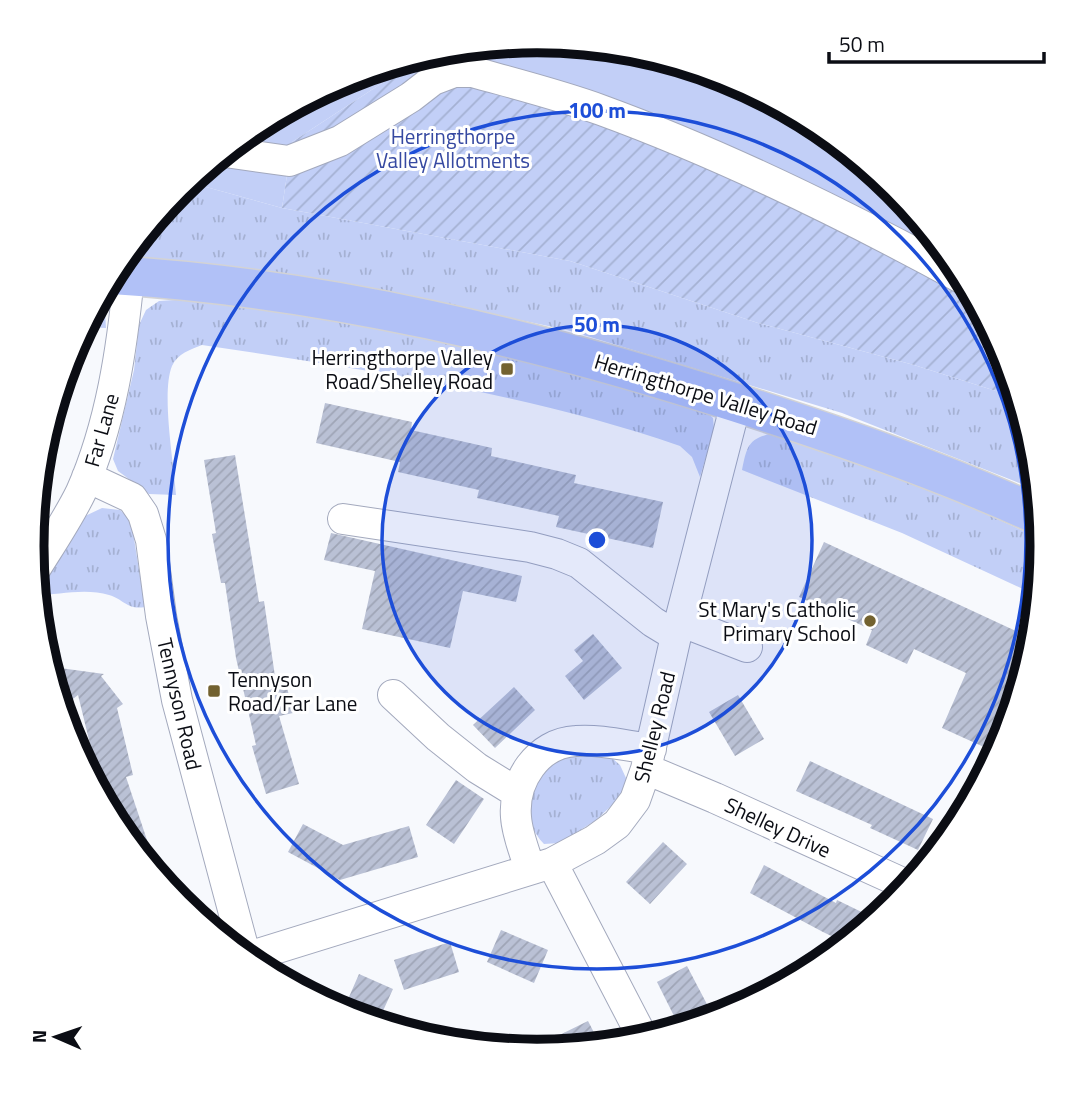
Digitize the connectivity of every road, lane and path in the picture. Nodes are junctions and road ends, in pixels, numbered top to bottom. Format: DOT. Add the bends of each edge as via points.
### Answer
graph roads {
  1 [pos="239,154"];
  2 [pos="946,270"];
  3 [pos="125,276"];
  4 [pos="121,283"];
  5 [pos="736,403"];
  6 [pos="87,477"];
  7 [pos="1029,511"];
  8 [pos="344,519"];
  9 [pos="44,554"];
  10 [pos="678,629"];
  11 [pos="747,647"];
  12 [pos="393,695"];
  13 [pos="649,759"];
  14 [pos="516,792"];
  15 [pos="541,866"];
  16 [pos="899,881"];
  17 [pos="240,940"];
  18 [pos="259,954"];
  19 [pos="637,1029"];
  1 -- 2 [label="street" via="289,161 340,141 433,80 454,72 473,72 600,110 682,143 790,191"];
  3 -- 5 [label="main road, Herringthorpe Valley Road" via="294,296 487,331 645,373"];
  4 -- 6 [label="street, Far Lane" via="124,330 112,394"];
  5 -- 7 [label="main road, Herringthorpe Valley Road" via="836,434"];
  5 -- 10 [label="street, Shelley Road"];
  6 -- 9 [label="street, Far Lane"];
  6 -- 17 [label="street, Tennyson Road" via="132,498 143,514 177,699"];
  8 -- 10 [label="street" via="557,554 579,563 653,622"];
  10 -- 11 [label="street"];
  10 -- 13 [label="street, Shelley Road"];
  12 -- 14 [label="street" via="477,768"];
  13 -- 14 [label="street, Shelley Drive" via="592,741 558,744 533,762"];
  13 -- 15 [label="street, Shelley Road" via="635,800 617,824"];
  13 -- 16 [label="street, Shelley Drive" via="727,803"];
  14 -- 15 [label="street" via="516,819"];
  15 -- 18 [label="street, Shelley Road"];
  15 -- 19 [label="street"];
}
